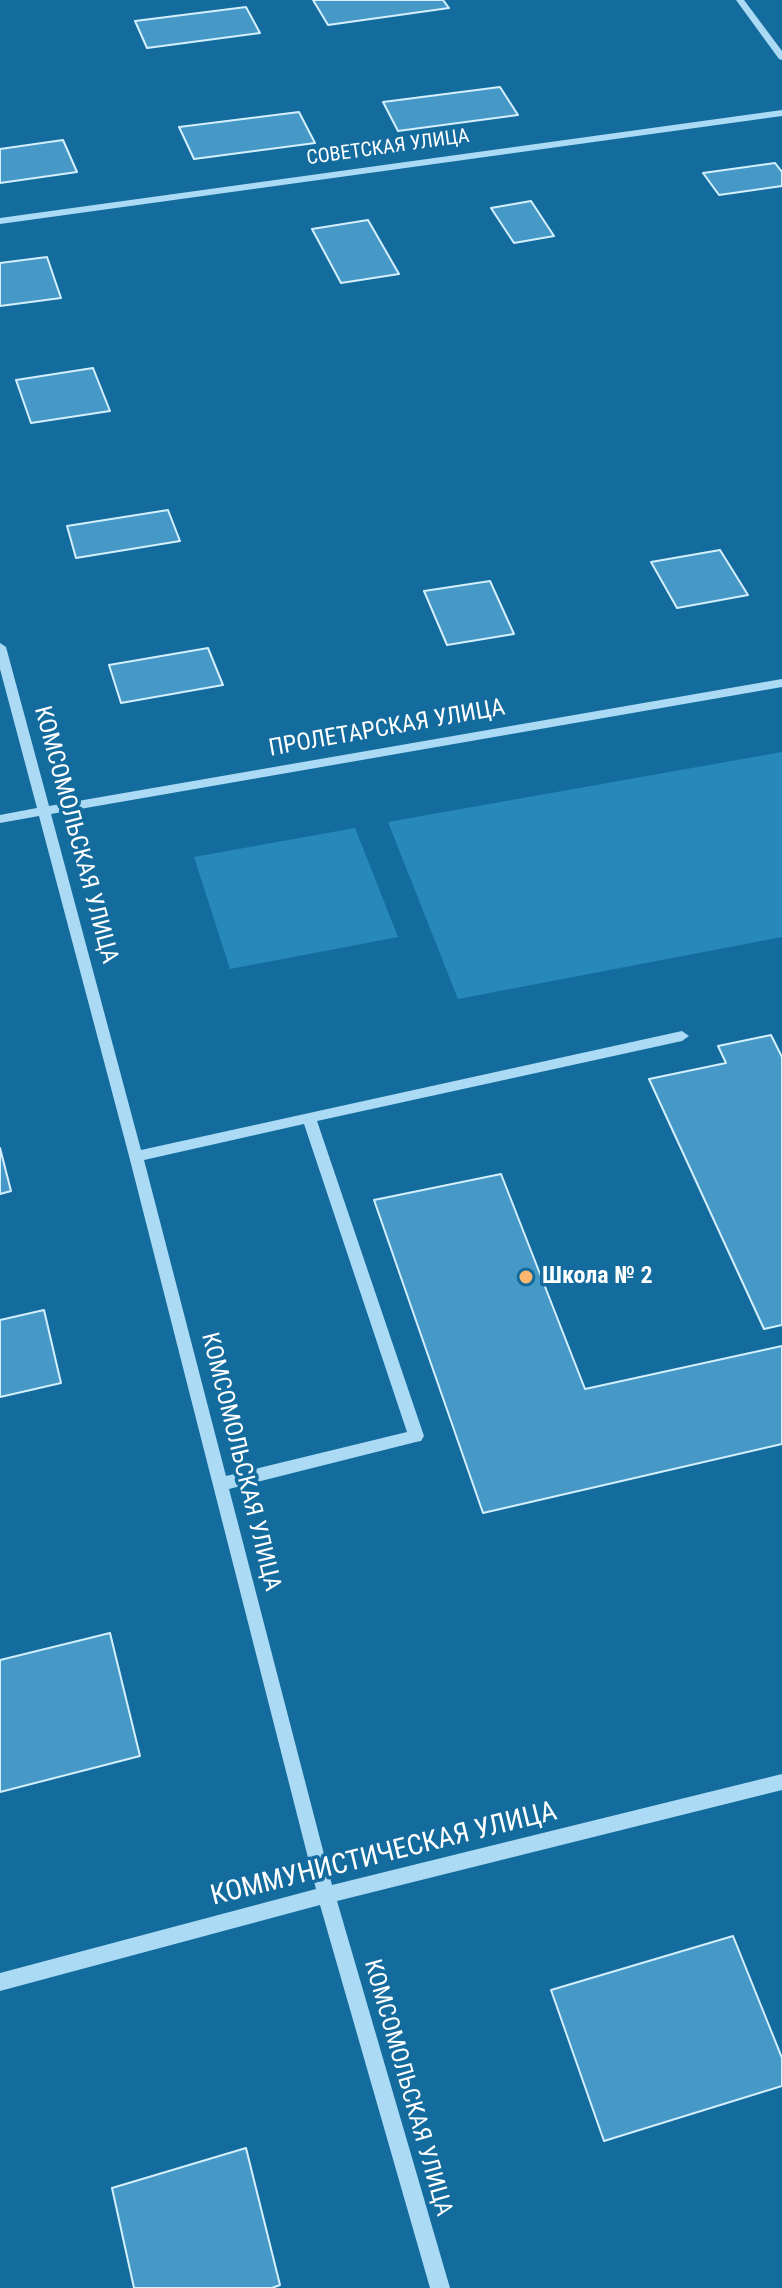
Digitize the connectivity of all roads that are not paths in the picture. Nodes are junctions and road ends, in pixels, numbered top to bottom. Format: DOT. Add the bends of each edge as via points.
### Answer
graph roads {
  1 [pos="740,0"];
  2 [pos="782,57"];
  3 [pos="782,113"];
  4 [pos="0,221"];
  5 [pos="0,647"];
  6 [pos="782,683"];
  7 [pos="44,811"];
  8 [pos="0,819"];
  9 [pos="682,1036"];
  10 [pos="309,1118"];
  11 [pos="136,1156"];
  12 [pos="221,1484"];
  13 [pos="782,1782"];
  14 [pos="326,1895"];
  15 [pos="0,1982"];
  16 [pos="440,2288"];
  1 -- 2 [label="street"];
  3 -- 4 [label="street, СОВЕТСКАЯ УЛИЦА"];
  5 -- 7 [label="street, КОМСОМОЛЬСКАЯ УЛИЦА"];
  6 -- 7 [label="street, ПРОЛЕТАРСКАЯ УЛИЦА"];
  7 -- 8 [label="street, ПРОЛЕТАРСКАЯ УЛИЦА"];
  7 -- 11 [label="street, КОМСОМОЛЬСКАЯ УЛИЦА"];
  9 -- 10 [label="street"];
  10 -- 11 [label="street"];
  10 -- 12 [label="street" via="416,1436"];
  11 -- 12 [label="street, КОМСОМОЛЬСКАЯ УЛИЦА"];
  12 -- 14 [label="street, КОМСОМОЛЬСКАЯ УЛИЦА"];
  13 -- 14 [label="street, КОММУНИСТИЧЕСКАЯ УЛИЦА"];
  14 -- 15 [label="street, КОММУНИСТИЧЕСКАЯ УЛИЦА"];
  14 -- 16 [label="street, КОМСОМОЛЬСКАЯ УЛИЦА"];
}
